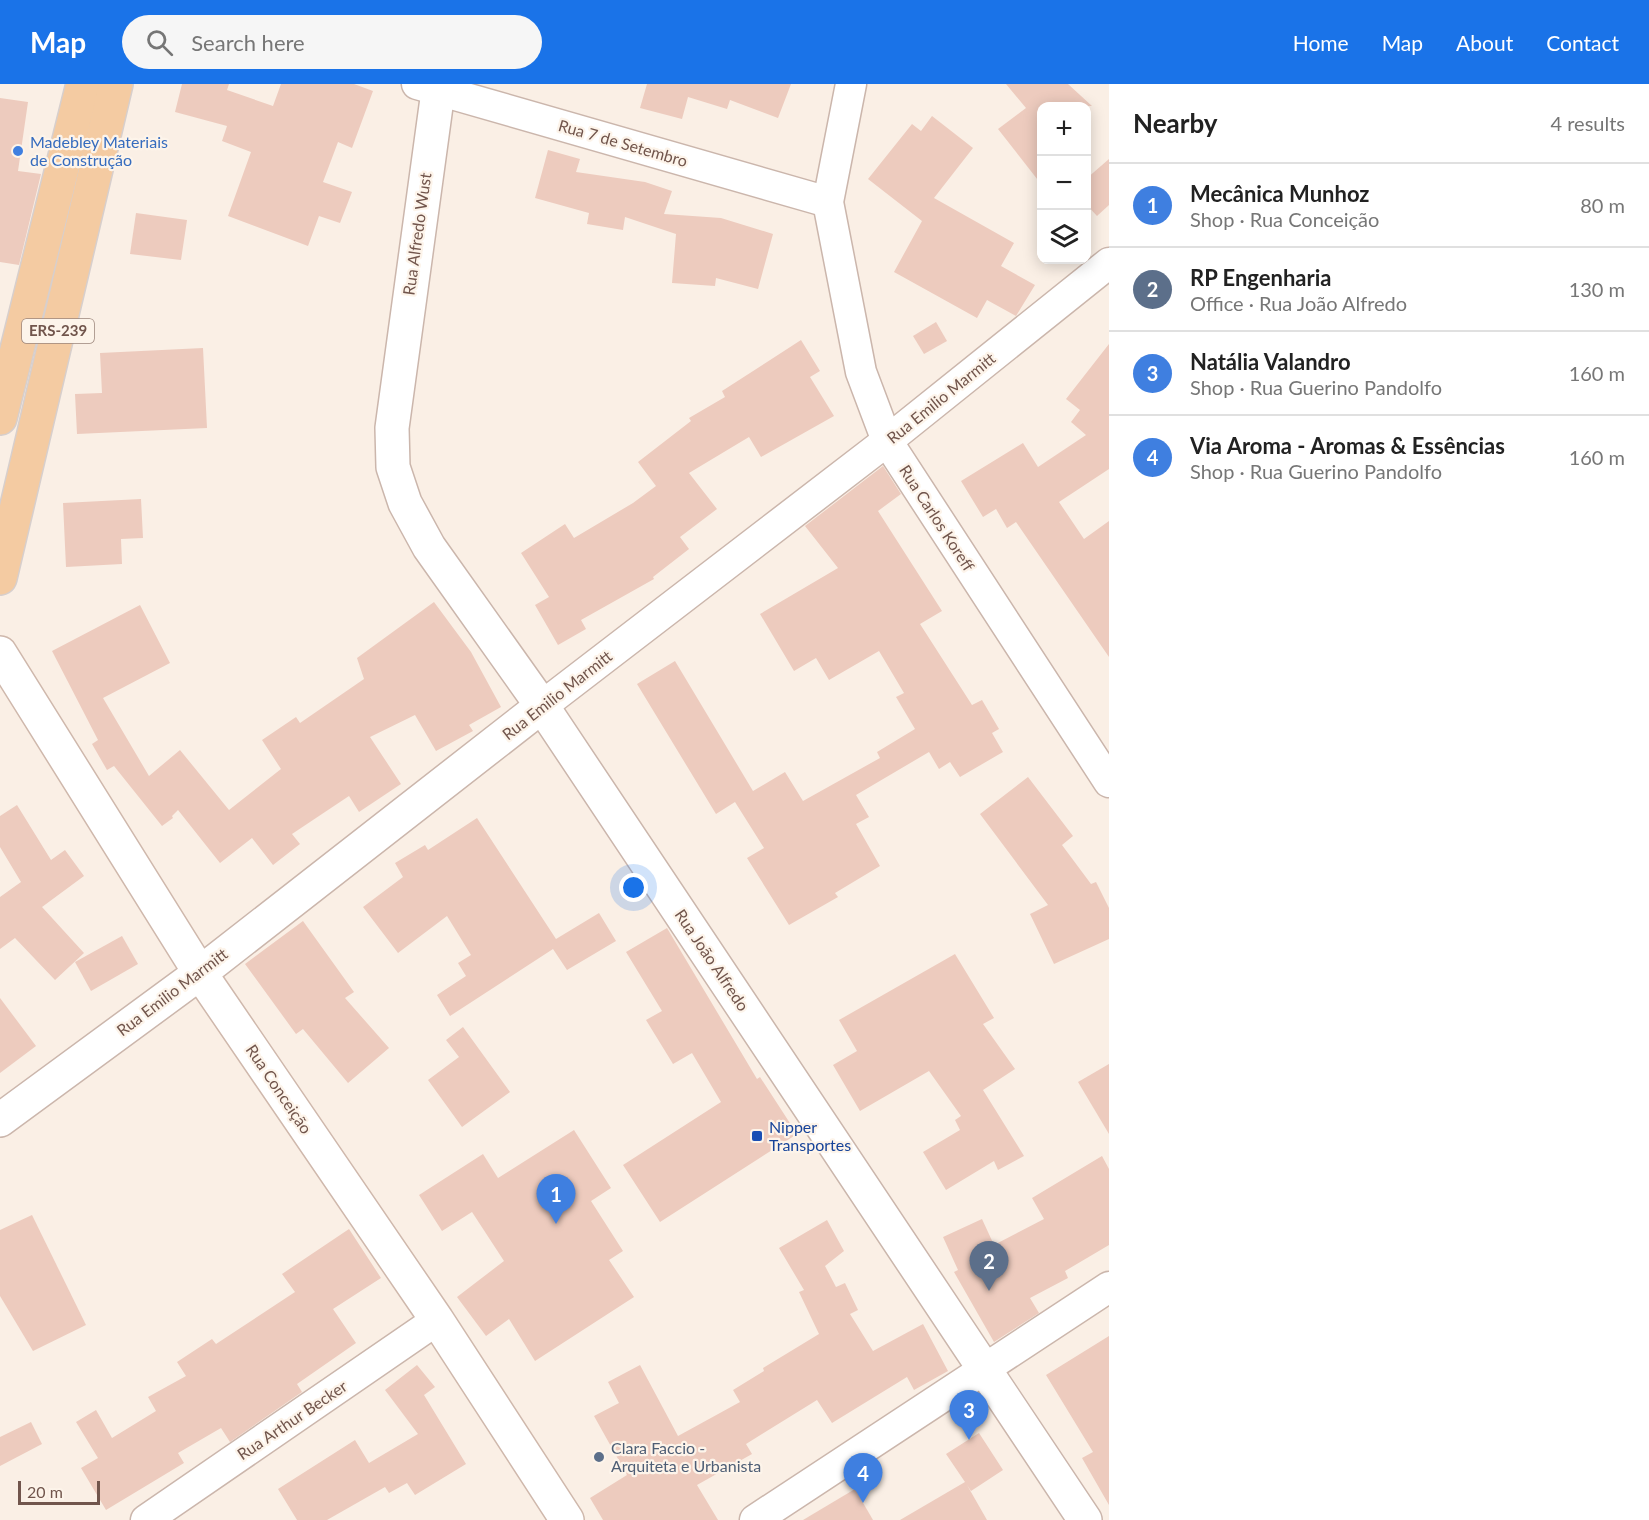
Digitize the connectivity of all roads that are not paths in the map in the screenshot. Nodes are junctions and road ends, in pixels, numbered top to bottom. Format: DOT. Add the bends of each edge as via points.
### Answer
graph roads {
  1 [pos="82,84"];
  2 [pos="116,84"];
  3 [pos="851,84"];
  4 [pos="431,86"];
  5 [pos="828,202"];
  6 [pos="1109,263"];
  7 [pos="397,384"];
  8 [pos="0,418"];
  9 [pos="887,441"];
  10 [pos="0,578"];
  11 [pos="0,653"];
  12 [pos="542,706"];
  13 [pos="1109,782"];
  14 [pos="200,973"];
  15 [pos="0,1120"];
  16 [pos="1109,1287"];
  17 [pos="437,1320"];
  18 [pos="985,1369"];
  19 [pos="146,1520"];
  20 [pos="567,1520"];
  21 [pos="755,1520"];
  22 [pos="1085,1520"];
  1 -- 8 [label="main road, ERS-239"];
  2 -- 10 [label="main road, ERS-239"];
  3 -- 5 [label="street, Rua Carlos Koreff"];
  4 -- 5 [label="street, Rua 7 de Setembro"];
  4 -- 7 [label="street, Rua Alfredo Wust"];
  5 -- 9 [label="street, Rua Carlos Koreff" via="861,372"];
  6 -- 9 [label="street, Rua Emilio Marmitt"];
  7 -- 12 [label="street, Rua João Alfredo" via="393,467 405,503 429,547"];
  9 -- 12 [label="street, Rua Emilio Marmitt"];
  9 -- 13 [label="street, Rua Carlos Koreff"];
  11 -- 14 [label="street, Rua Conceição"];
  12 -- 14 [label="street, Rua Emilio Marmitt"];
  12 -- 18 [label="street, Rua João Alfredo"];
  14 -- 15 [label="street, Rua Emilio Marmitt"];
  14 -- 17 [label="street, Rua Conceição"];
  16 -- 18 [label="street"];
  17 -- 19 [label="street, Rua Arthur Becker"];
  17 -- 20 [label="street, Rua Conceição"];
  18 -- 21 [label="street"];
  18 -- 22 [label="street, Rua João Alfredo"];
}
